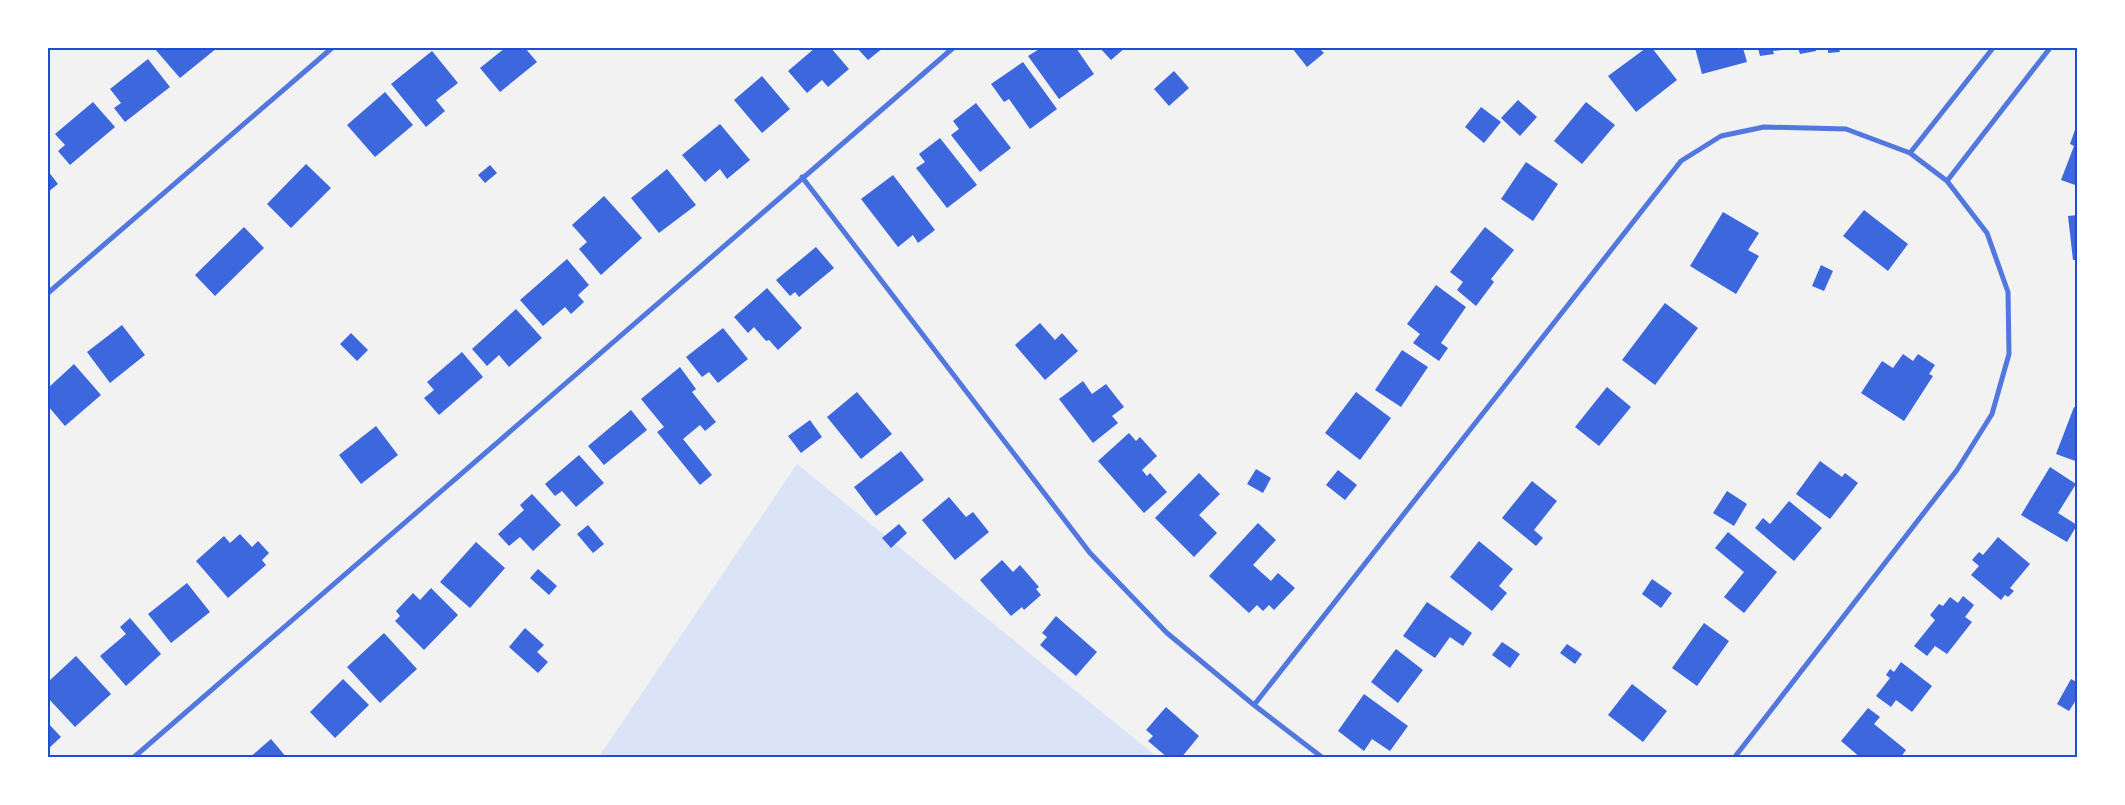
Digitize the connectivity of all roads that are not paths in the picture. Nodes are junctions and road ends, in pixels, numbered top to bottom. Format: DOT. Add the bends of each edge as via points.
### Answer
graph roads {
  1 [pos="332,48"];
  2 [pos="953,48"];
  3 [pos="1993,48"];
  4 [pos="2050,48"];
  5 [pos="1910,153"];
  6 [pos="802,177"];
  7 [pos="1947,181"];
  8 [pos="48,293"];
  9 [pos="1254,706"];
  10 [pos="133,758"];
  11 [pos="1323,758"];
  12 [pos="1734,758"];
  1 -- 8 [label="street"];
  2 -- 6 [label="street"];
  3 -- 5 [label="street"];
  4 -- 7 [label="street"];
  5 -- 7 [label="street"];
  5 -- 9 [label="street" via="1846,129 1764,127 1721,136 1681,161"];
  6 -- 9 [label="street" via="1090,553 1167,634"];
  6 -- 10 [label="street"];
  7 -- 12 [label="street" via="1987,233 2008,292 2009,354 1992,414 1957,470"];
  9 -- 11 [label="street"];
}
